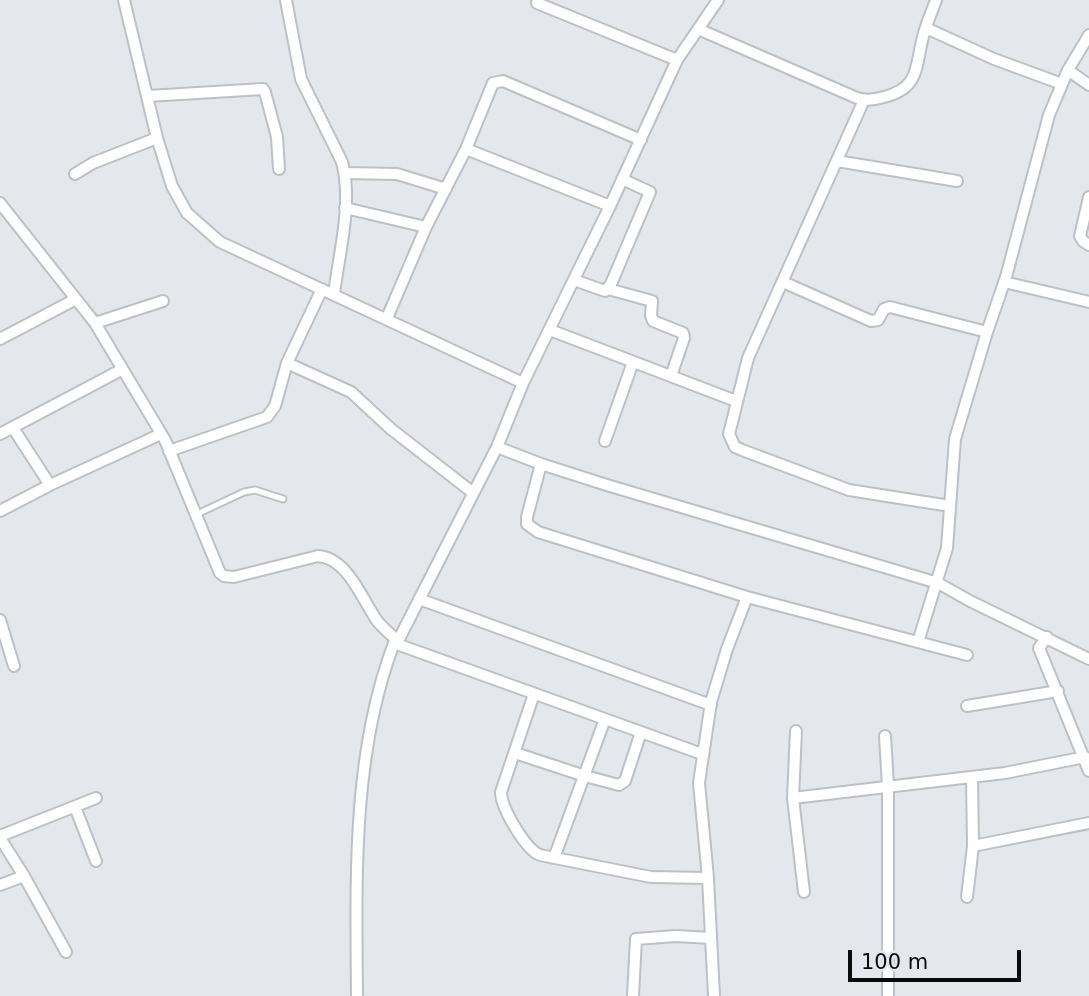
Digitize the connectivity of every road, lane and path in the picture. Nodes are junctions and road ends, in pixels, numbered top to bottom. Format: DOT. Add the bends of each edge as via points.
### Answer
graph roads {
  1 [pos="124,0"];
  2 [pos="286,0"];
  3 [pos="936,0"];
  4 [pos="716,1"];
  5 [pos="537,2"];
  6 [pos="698,29"];
  7 [pos="926,29"];
  8 [pos="1089,35"];
  9 [pos="1084,52"];
  10 [pos="677,60"];
  11 [pos="1068,70"];
  12 [pos="1062,84"];
  13 [pos="1089,85"];
  14 [pos="148,96"];
  15 [pos="864,100"];
  16 [pos="157,138"];
  17 [pos="641,139"];
  18 [pos="466,149"];
  19 [pos="837,161"];
  20 [pos="279,169"];
  21 [pos="345,173"];
  22 [pos="75,174"];
  23 [pos="622,179"];
  24 [pos="957,181"];
  25 [pos="446,190"];
  26 [pos="1089,197"];
  27 [pos="610,206"];
  28 [pos="1,207"];
  29 [pos="345,208"];
  30 [pos="426,227"];
  31 [pos="1089,245"];
  32 [pos="575,280"];
  33 [pos="783,282"];
  34 [pos="1004,282"];
  35 [pos="322,289"];
  36 [pos="608,289"];
  37 [pos="334,294"];
  38 [pos="76,299"];
  39 [pos="163,301"];
  40 [pos="1089,302"];
  41 [pos="387,318"];
  42 [pos="94,323"];
  43 [pos="550,330"];
  44 [pos="987,332"];
  45 [pos="0,339"];
  46 [pos="287,362"];
  47 [pos="633,362"];
  48 [pos="121,370"];
  49 [pos="671,376"];
  50 [pos="523,383"];
  51 [pos="736,401"];
  52 [pos="13,428"];
  53 [pos="161,434"];
  54 [pos="0,435"];
  55 [pos="605,441"];
  56 [pos="497,447"];
  57 [pos="170,451"];
  58 [pos="541,464"];
  59 [pos="50,485"];
  60 [pos="472,492"];
  61 [pos="283,499"];
  62 [pos="950,506"];
  63 [pos="0,511"];
  64 [pos="195,515"];
  65 [pos="938,583"];
  66 [pos="747,597"];
  67 [pos="419,599"];
  68 [pos="0,620"];
  69 [pos="1047,637"];
  70 [pos="396,642"];
  71 [pos="919,642"];
  72 [pos="967,655"];
  73 [pos="1089,659"];
  74 [pos="14,666"];
  75 [pos="1058,691"];
  76 [pos="534,694"];
  77 [pos="711,705"];
  78 [pos="967,706"];
  79 [pos="605,719"];
  80 [pos="796,731"];
  81 [pos="640,732"];
  82 [pos="885,736"];
  83 [pos="515,753"];
  84 [pos="702,754"];
  85 [pos="1085,757"];
  86 [pos="1089,771"];
  87 [pos="585,776"];
  88 [pos="972,777"];
  89 [pos="888,786"];
  90 [pos="96,798"];
  91 [pos="793,798"];
  92 [pos="75,807"];
  93 [pos="1089,823"];
  94 [pos="0,837"];
  95 [pos="973,846"];
  96 [pos="554,858"];
  97 [pos="96,861"];
  98 [pos="24,876"];
  99 [pos="708,878"];
  100 [pos="0,885"];
  101 [pos="804,892"];
  102 [pos="968,897"];
  103 [pos="711,938"];
  104 [pos="66,952"];
  105 [pos="356,996"];
  106 [pos="633,996"];
  107 [pos="714,996"];
  108 [pos="888,996"];
  1 -- 14 [label="street"];
  2 -- 21 [label="street" via="301,79"];
  3 -- 7 [label="street"];
  4 -- 6 [label="street"];
  5 -- 10 [label="street"];
  6 -- 10 [label="street"];
  6 -- 15 [label="street"];
  7 -- 12 [label="street"];
  7 -- 15 [label="street" via="910,84 897,93"];
  8 -- 9 [label="street"];
  9 -- 11 [label="street"];
  10 -- 17 [label="street"];
  11 -- 12 [label="street"];
  11 -- 13 [label="street"];
  12 -- 34 [label="street" via="1049,115"];
  14 -- 16 [label="street"];
  14 -- 20 [label="street" via="263,89"];
  15 -- 19 [label="street"];
  16 -- 22 [label="street"];
  16 -- 35 [label="street" via="178,200 209,234"];
  17 -- 18 [label="street" via="498,80 489,87"];
  17 -- 23 [label="street"];
  18 -- 25 [label="street"];
  18 -- 27 [label="street"];
  19 -- 24 [label="street"];
  19 -- 33 [label="street"];
  21 -- 25 [label="street" via="397,174"];
  21 -- 29 [label="street"];
  23 -- 27 [label="street"];
  23 -- 36 [label="street" via="650,192"];
  25 -- 30 [label="street"];
  26 -- 31 [label="street" via="1080,236"];
  27 -- 32 [label="street"];
  28 -- 38 [label="street"];
  29 -- 30 [label="street"];
  29 -- 37 [label="street"];
  30 -- 41 [label="street"];
  32 -- 36 [label="street"];
  32 -- 43 [label="street"];
  33 -- 44 [label="street" via="872,321 890,307"];
  33 -- 51 [label="street" via="748,358"];
  34 -- 40 [label="street"];
  34 -- 44 [label="street"];
  35 -- 37 [label="street"];
  35 -- 46 [label="street"];
  36 -- 49 [label="street" via="652,302 653,321 683,332"];
  37 -- 41 [label="street"];
  38 -- 42 [label="street"];
  38 -- 45 [label="street"];
  39 -- 42 [label="street"];
  41 -- 50 [label="street"];
  42 -- 48 [label="street"];
  43 -- 47 [label="street"];
  43 -- 50 [label="street"];
  44 -- 62 [label="street" via="955,439"];
  46 -- 57 [label="street" via="275,406 267,417"];
  46 -- 60 [label="street" via="351,392"];
  47 -- 49 [label="street"];
  47 -- 55 [label="street"];
  48 -- 52 [label="street"];
  48 -- 53 [label="street"];
  49 -- 51 [label="street"];
  50 -- 56 [label="street"];
  51 -- 62 [label="street" via="729,434 742,450 849,490"];
  52 -- 54 [label="street"];
  52 -- 59 [label="street"];
  53 -- 57 [label="street"];
  53 -- 59 [label="street"];
  56 -- 58 [label="street"];
  56 -- 60 [label="street"];
  57 -- 64 [label="street"];
  58 -- 65 [label="street"];
  58 -- 66 [label="street" via="527,517 531,529"];
  59 -- 63 [label="street"];
  60 -- 67 [label="street"];
  61 -- 64 [label="lane" via="255,490 244,492"];
  62 -- 65 [label="street" via="947,548"];
  64 -- 70 [label="street" via="224,576 327,556 343,570"];
  65 -- 69 [label="street"];
  65 -- 71 [label="street"];
  66 -- 71 [label="street"];
  66 -- 77 [label="street"];
  67 -- 70 [label="street"];
  67 -- 77 [label="street"];
  68 -- 74 [label="street"];
  69 -- 73 [label="street"];
  69 -- 75 [label="street" via="1039,648"];
  70 -- 76 [label="street"];
  70 -- 105 [label="street" via="373,706 361,804"];
  71 -- 72 [label="street"];
  75 -- 78 [label="street"];
  75 -- 85 [label="street"];
  76 -- 79 [label="street"];
  76 -- 83 [label="street"];
  77 -- 84 [label="street"];
  79 -- 81 [label="street"];
  79 -- 87 [label="street"];
  80 -- 91 [label="street"];
  81 -- 84 [label="street"];
  81 -- 87 [label="street" via="623,784"];
  82 -- 89 [label="street"];
  83 -- 87 [label="street"];
  83 -- 96 [label="street" via="501,792 503,804 529,848"];
  84 -- 99 [label="street" via="700,799"];
  85 -- 86 [label="street"];
  85 -- 88 [label="street"];
  87 -- 96 [label="street"];
  88 -- 89 [label="street"];
  88 -- 95 [label="street"];
  89 -- 91 [label="street"];
  89 -- 108 [label="street"];
  90 -- 92 [label="street"];
  91 -- 101 [label="street"];
  92 -- 94 [label="street"];
  92 -- 97 [label="street"];
  93 -- 95 [label="street"];
  94 -- 98 [label="street"];
  95 -- 102 [label="street"];
  96 -- 99 [label="street" via="651,877"];
  98 -- 100 [label="street"];
  98 -- 104 [label="street"];
  99 -- 103 [label="street"];
  103 -- 106 [label="street" via="636,939"];
  103 -- 107 [label="street"];
}
